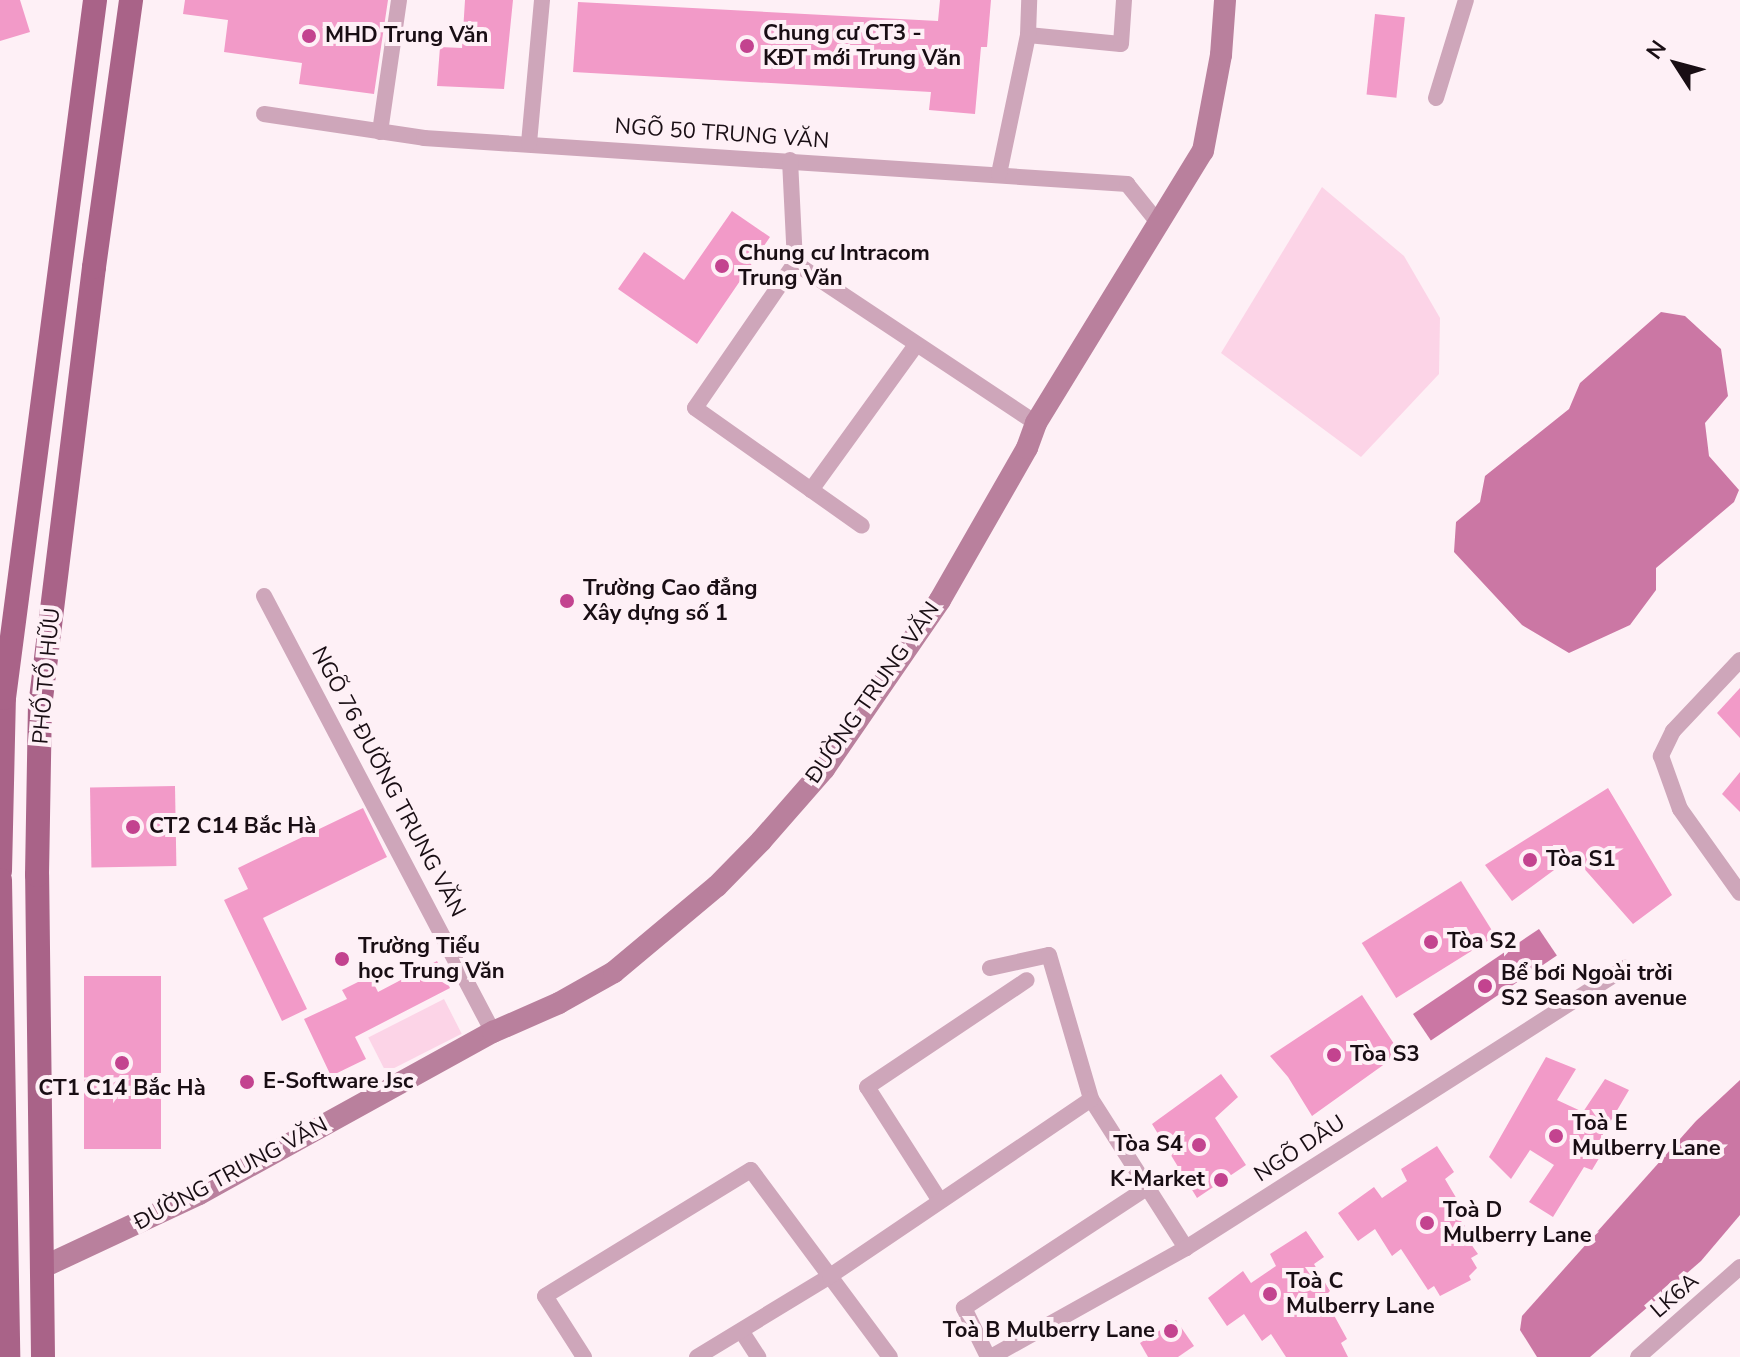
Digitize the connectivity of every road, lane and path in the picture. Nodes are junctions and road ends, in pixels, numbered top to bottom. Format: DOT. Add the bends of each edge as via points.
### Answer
graph roads {
  1 [pos="95,0"];
  2 [pos="131,0"];
  3 [pos="399,0"];
  4 [pos="542,0"];
  5 [pos="1029,0"];
  6 [pos="1124,0"];
  7 [pos="1225,0"];
  8 [pos="1466,0"];
  9 [pos="1028,35"];
  10 [pos="1436,98"];
  11 [pos="264,114"];
  12 [pos="380,132"];
  13 [pos="529,143"];
  14 [pos="790,160"];
  15 [pos="999,174"];
  16 [pos="1160,225"];
  17 [pos="795,263"];
  18 [pos="916,345"];
  19 [pos="1036,423"];
  20 [pos="811,490"];
  21 [pos="862,526"];
  22 [pos="18,580"];
  23 [pos="56,581"];
  24 [pos="264,596"];
  25 [pos="1740,660"];
  26 [pos="37,875"];
  27 [pos="0,876"];
  28 [pos="1740,893"];
  29 [pos="990,968"];
  30 [pos="1625,968"];
  31 [pos="1027,980"];
  32 [pos="493,1032"];
  33 [pos="1091,1099"];
  34 [pos="1145,1189"];
  35 [pos="940,1201"];
  36 [pos="1186,1248"];
  37 [pos="1740,1267"];
  38 [pos="41,1268"];
  39 [pos="3,1276"];
  40 [pos="830,1276"];
  41 [pos="742,1332"];
  42 [pos="0,1347"];
  43 [pos="6,1357"];
  44 [pos="43,1357"];
  45 [pos="584,1357"];
  46 [pos="697,1357"];
  47 [pos="758,1357"];
  48 [pos="890,1357"];
  49 [pos="990,1357"];
  50 [pos="1638,1357"];
  1 -- 22 [label="main road, PHỐ TỐ HỮU"];
  2 -- 23 [label="main road, PHỐ TỐ HỮU"];
  3 -- 12 [label="street"];
  4 -- 13 [label="street"];
  5 -- 9 [label="street"];
  6 -- 9 [label="street" via="1121,44"];
  7 -- 16 [label="street, ĐƯỜNG TRUNG VĂN" via="1203,151"];
  8 -- 10 [label="street"];
  9 -- 15 [label="street"];
  11 -- 12 [label="street, NGÕ 50 TRUNG VĂN"];
  12 -- 13 [label="street, NGÕ 50 TRUNG VĂN"];
  13 -- 14 [label="street, NGÕ 50 TRUNG VĂN"];
  14 -- 15 [label="street, NGÕ 50 TRUNG VĂN"];
  14 -- 17 [label="street"];
  15 -- 16 [label="street, NGÕ 50 TRUNG VĂN" via="1127,184"];
  16 -- 19 [label="street, ĐƯỜNG TRUNG VĂN"];
  17 -- 18 [label="street"];
  17 -- 20 [label="street" via="695,408"];
  18 -- 19 [label="street"];
  18 -- 20 [label="street"];
  19 -- 32 [label="street, ĐƯỜNG TRUNG VĂN" via="940,600 824,769 761,841 717,886 614,972"];
  20 -- 21 [label="street"];
  22 -- 23 [label="main road"];
  22 -- 27 [label="main road, PHỐ TỐ HỮU" via="4,698"];
  23 -- 26 [label="main road, PHỐ TỐ HỮU" via="40,707"];
  24 -- 32 [label="street, NGÕ 76 ĐƯỜNG TRUNG VĂN"];
  25 -- 28 [label="street" via="1673,731 1661,756 1680,809"];
  26 -- 27 [label="main road" via="20,871"];
  26 -- 38 [label="main road, PHỐ TỐ HỮU"];
  27 -- 39 [label="main road, PHỐ TỐ HỮU"];
  29 -- 33 [label="street" via="1049,955"];
  30 -- 36 [label="street, NGÕ DÂU"];
  31 -- 35 [label="street" via="867,1087"];
  32 -- 38 [label="street, ĐƯỜNG TRUNG VĂN" via="199,1194"];
  33 -- 34 [label="street"];
  33 -- 35 [label="street"];
  34 -- 36 [label="street"];
  34 -- 49 [label="street" via="964,1308"];
  35 -- 40 [label="street"];
  36 -- 49 [label="street, NGÕ DÂU"];
  37 -- 50 [label="street, LK6A"];
  38 -- 39 [label="main road"];
  38 -- 44 [label="main road, PHỐ TỐ HỮU"];
  39 -- 43 [label="main road, PHỐ TỐ HỮU"];
  40 -- 41 [label="street"];
  40 -- 45 [label="street" via="751,1170 545,1296"];
  40 -- 48 [label="street"];
  41 -- 46 [label="street"];
  41 -- 47 [label="street"];
  42 -- 43 [label="main road"];
}
